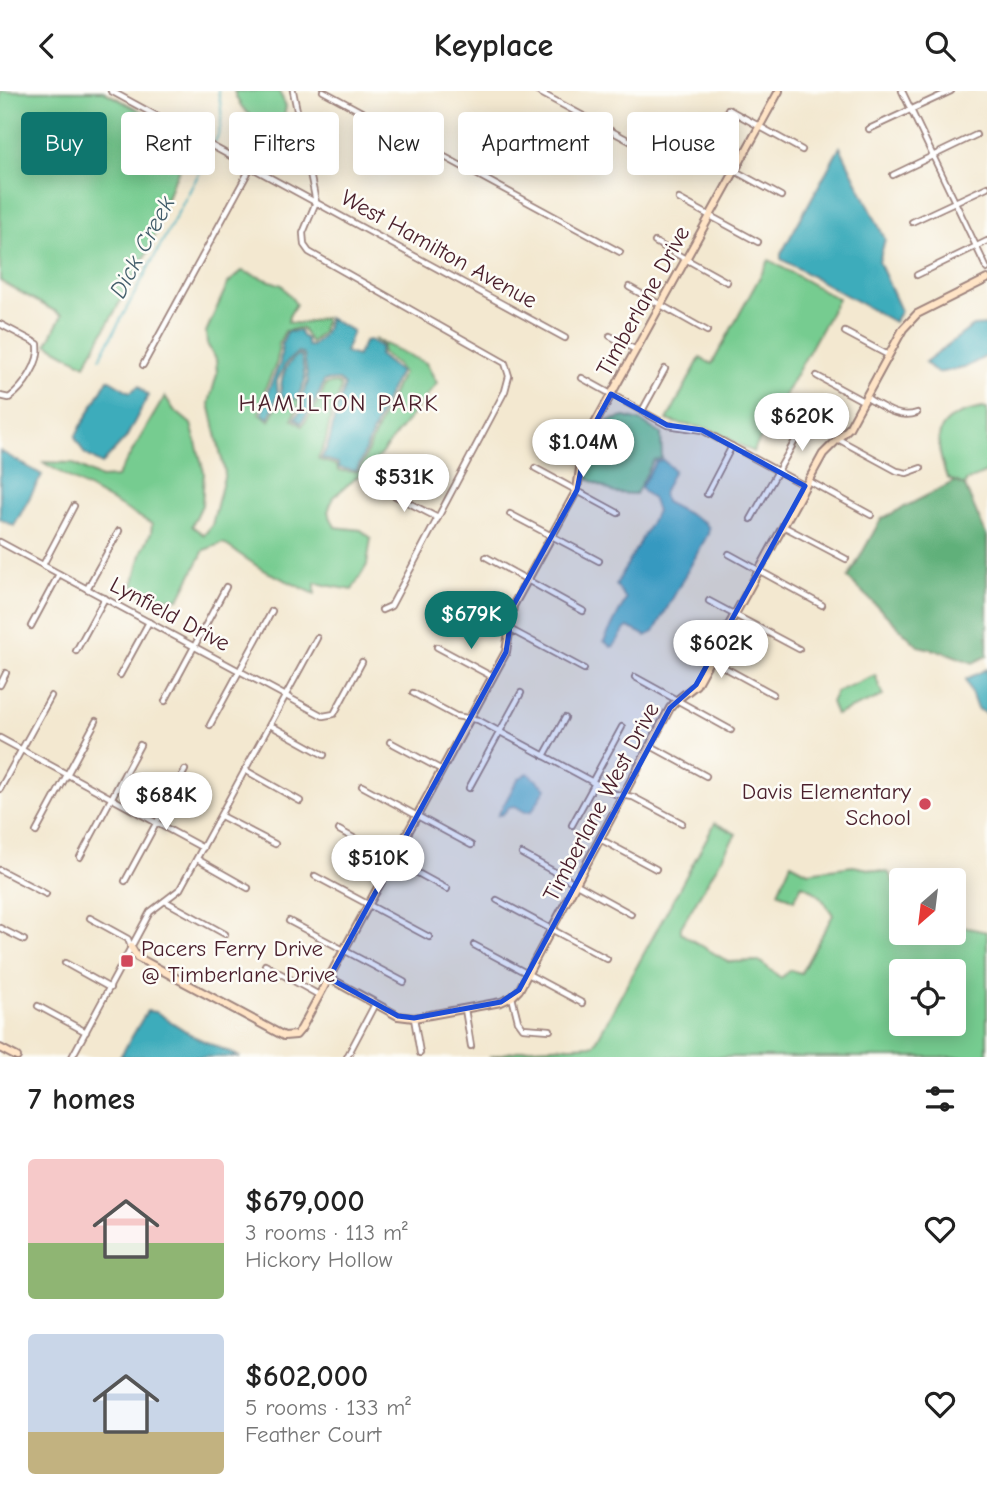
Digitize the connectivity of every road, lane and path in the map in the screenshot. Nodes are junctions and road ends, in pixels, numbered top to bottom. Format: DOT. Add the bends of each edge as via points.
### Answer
graph roads {
  1 [pos="111,91"];
  2 [pos="293,91"];
  3 [pos="323,91"];
  4 [pos="537,91"];
  5 [pos="779,91"];
  6 [pos="902,91"];
  7 [pos="951,91"];
  8 [pos="728,109"];
  9 [pos="911,110"];
  10 [pos="759,126"];
  11 [pos="869,129"];
  12 [pos="976,135"];
  13 [pos="627,139"];
  14 [pos="802,150"];
  15 [pos="229,155"];
  16 [pos="933,156"];
  17 [pos="739,162"];
  18 [pos="739,174"];
  19 [pos="247,175"];
  20 [pos="266,175"];
  21 [pos="732,175"];
  22 [pos="894,175"];
  23 [pos="987,187"];
  24 [pos="781,196"];
  25 [pos="679,199"];
  26 [pos="316,202"];
  27 [pos="955,202"];
  28 [pos="710,216"];
  29 [pos="912,222"];
  30 [pos="758,241"];
  31 [pos="987,241"];
  32 [pos="655,242"];
  33 [pos="976,246"];
  34 [pos="620,252"];
  35 [pos="685,260"];
  36 [pos="987,269"];
  37 [pos="917,275"];
  38 [pos="987,279"];
  39 [pos="727,282"];
  40 [pos="629,287"];
  41 [pos="661,305"];
  42 [pos="0,324"];
  43 [pos="707,331"];
  44 [pos="845,332"];
  45 [pos="610,336"];
  46 [pos="565,338"];
  47 [pos="636,349"];
  48 [pos="888,355"];
  49 [pos="143,365"];
  50 [pos="665,369"];
  51 [pos="817,376"];
  52 [pos="582,378"];
  53 [pos="611,394"];
  54 [pos="0,396"];
  55 [pos="864,399"];
  56 [pos="642,411"];
  57 [pos="917,413"];
  58 [pos="804,423"];
  59 [pos="559,424"];
  60 [pos="587,438"];
  61 [pos="838,439"];
  62 [pos="732,446"];
  63 [pos="534,468"];
  64 [pos="921,468"];
  65 [pos="777,470"];
  66 [pos="806,483"];
  67 [pos="382,489"];
  68 [pos="577,490"];
  69 [pos="707,494"];
  70 [pos="74,506"];
  71 [pos="618,513"];
  72 [pos="510,514"];
  73 [pos="871,515"];
  74 [pos="438,518"];
  75 [pos="751,519"];
  76 [pos="783,526"];
  77 [pos="119,531"];
  78 [pos="552,535"];
  79 [pos="0,542"];
  80 [pos="729,554"];
  81 [pos="486,557"];
  82 [pos="846,559"];
  83 [pos="598,561"];
  84 [pos="43,565"];
  85 [pos="759,571"];
  86 [pos="60,574"];
  87 [pos="527,580"];
  88 [pos="226,587"];
  89 [pos="87,589"];
  90 [pos="105,599"];
  91 [pos="709,601"];
  92 [pos="461,603"];
  93 [pos="822,605"];
  94 [pos="382,610"];
  95 [pos="272,611"];
  96 [pos="583,611"];
  97 [pos="734,615"];
  98 [pos="149,622"];
  99 [pos="31,625"];
  100 [pos="510,629"];
  101 [pos="317,638"];
  102 [pos="680,643"];
  103 [pos="194,646"];
  104 [pos="437,647"];
  105 [pos="799,649"];
  106 [pos="76,651"];
  107 [pos="710,659"];
  108 [pos="362,662"];
  109 [pos="584,669"];
  110 [pos="239,671"];
  111 [pos="6,673"];
  112 [pos="120,675"];
  113 [pos="493,677"];
  114 [pos="635,677"];
  115 [pos="0,685"];
  116 [pos="412,693"];
  117 [pos="521,693"];
  118 [pos="774,694"];
  119 [pos="51,696"];
  120 [pos="286,696"];
  121 [pos="677,700"];
  122 [pos="165,701"];
  123 [pos="565,717"];
  124 [pos="470,720"];
  125 [pos="96,721"];
  126 [pos="210,725"];
  127 [pos="270,725"];
  128 [pos="622,727"];
  129 [pos="731,730"];
  130 [pos="499,731"];
  131 [pos="0,738"];
  132 [pos="390,742"];
  133 [pos="140,745"];
  134 [pos="651,746"];
  135 [pos="22,750"];
  136 [pos="324,755"];
  137 [pos="544,756"];
  138 [pos="185,770"];
  139 [pos="442,770"];
  140 [pos="245,771"];
  141 [pos="67,774"];
  142 [pos="706,776"];
  143 [pos="594,782"];
  144 [pos="362,786"];
  145 [pos="469,788"];
  146 [pos="0,789"];
  147 [pos="624,795"];
  148 [pos="111,798"];
  149 [pos="300,801"];
  150 [pos="221,816"];
  151 [pos="417,816"];
  152 [pos="157,823"];
  153 [pos="682,823"];
  154 [pos="572,825"];
  155 [pos="339,830"];
  156 [pos="36,832"];
  157 [pos="600,839"];
  158 [pos="275,844"];
  159 [pos="471,845"];
  160 [pos="203,848"];
  161 [pos="522,854"];
  162 [pos="80,857"];
  163 [pos="197,859"];
  164 [pos="393,860"];
  165 [pos="656,869"];
  166 [pos="0,870"];
  167 [pos="315,876"];
  168 [pos="125,881"];
  169 [pos="576,884"];
  170 [pos="248,888"];
  171 [pos="447,889"];
  172 [pos="46,894"];
  173 [pos="497,899"];
  174 [pos="165,901"];
  175 [pos="369,905"];
  176 [pos="631,914"];
  177 [pos="90,918"];
  178 [pos="289,921"];
  179 [pos="0,927"];
  180 [pos="552,929"];
  181 [pos="225,934"];
  182 [pos="429,937"];
  183 [pos="23,940"];
  184 [pos="474,945"];
  185 [pos="131,947"];
  186 [pos="344,950"];
  187 [pos="607,959"];
  188 [pos="65,963"];
  189 [pos="265,965"];
  190 [pos="528,974"];
  191 [pos="328,978"];
  192 [pos="404,982"];
  193 [pos="110,988"];
  194 [pos="319,995"];
  195 [pos="512,997"];
  196 [pos="582,1003"];
  197 [pos="375,1004"];
  198 [pos="38,1006"];
  199 [pos="465,1009"];
  200 [pos="414,1018"];
  201 [pos="550,1030"];
  202 [pos="86,1032"];
  203 [pos="471,1046"];
  204 [pos="0,1048"];
  205 [pos="420,1053"];
  206 [pos="17,1057"];
  207 [pos="72,1057"];
  208 [pos="346,1057"];
  1 -- 15 [label="street, West Hamilton Avenue"];
  2 -- 26 [label="street"];
  3 -- 34 [label="street"];
  4 -- 13 [label="street"];
  5 -- 10 [label="street, Timberlane Drive"];
  6 -- 9 [label="street"];
  7 -- 9 [label="street"];
  8 -- 10 [label="street"];
  9 -- 11 [label="street"];
  9 -- 16 [label="street"];
  10 -- 14 [label="street"];
  10 -- 17 [label="street, Timberlane Drive"];
  12 -- 16 [label="street"];
  16 -- 22 [label="street"];
  16 -- 27 [label="street"];
  18 -- 24 [label="street"];
  19 -- 49 [label="street"];
  20 -- 26 [label="street, West Hamilton Avenue"];
  21 -- 28 [label="street, Timberlane Drive"];
  23 -- 27 [label="street"];
  25 -- 28 [label="street"];
  26 -- 46 [label="street, West Hamilton Avenue"];
  26 -- 74 [label="street" via="303,233 309,252 505,363 509,376 506,391"];
  27 -- 29 [label="street"];
  27 -- 33 [label="street"];
  28 -- 30 [label="street"];
  28 -- 35 [label="street, Timberlane Drive"];
  31 -- 33 [label="street"];
  32 -- 35 [label="street"];
  33 -- 36 [label="street"];
  33 -- 37 [label="street"];
  35 -- 39 [label="street"];
  35 -- 41 [label="street, Timberlane Drive"];
  38 -- 48 [label="street, Timberlane West Drive" via="917,314"];
  40 -- 41 [label="street"];
  41 -- 43 [label="street"];
  41 -- 47 [label="street, Timberlane Drive"];
  42 -- 54 [label="street" via="38,344 39,353 20,390 9,398"];
  44 -- 48 [label="street"];
  45 -- 47 [label="street"];
  47 -- 53 [label="street, Timberlane Drive"];
  48 -- 55 [label="street, Timberlane West Drive"];
  50 -- 56 [label="street"];
  51 -- 55 [label="street"];
  52 -- 53 [label="street"];
  53 -- 56 [label="street"];
  53 -- 60 [label="street, Timberlane Drive"];
  55 -- 57 [label="street" via="899,415"];
  55 -- 61 [label="street, Timberlane West Drive"];
  56 -- 62 [label="street" via="667,425 702,431"];
  58 -- 65 [label="street"];
  59 -- 60 [label="street"];
  60 -- 68 [label="street, Timberlane Drive"];
  61 -- 64 [label="street" via="897,471"];
  61 -- 66 [label="street, Timberlane West Drive"];
  62 -- 65 [label="street"];
  62 -- 69 [label="street"];
  63 -- 68 [label="street"];
  65 -- 66 [label="street"];
  65 -- 75 [label="street"];
  66 -- 73 [label="street"];
  66 -- 76 [label="street, Timberlane West Drive"];
  67 -- 74 [label="street"];
  68 -- 71 [label="street"];
  68 -- 78 [label="street, Timberlane Drive"];
  70 -- 84 [label="street"];
  72 -- 78 [label="street"];
  74 -- 94 [label="street" via="391,606"];
  76 -- 82 [label="street"];
  76 -- 85 [label="street, Timberlane West Drive"];
  77 -- 89 [label="street"];
  78 -- 83 [label="street"];
  78 -- 87 [label="street, Timberlane Drive"];
  79 -- 84 [label="street, Lynfield Drive"];
  80 -- 85 [label="street"];
  81 -- 87 [label="street"];
  84 -- 86 [label="street, Lynfield Drive"];
  85 -- 93 [label="street"];
  85 -- 97 [label="street, Timberlane West Drive"];
  86 -- 89 [label="street, Lynfield Drive"];
  86 -- 99 [label="street"];
  87 -- 96 [label="street"];
  87 -- 100 [label="street, Timberlane Drive" via="513,607"];
  88 -- 103 [label="street"];
  89 -- 90 [label="street, Lynfield Drive"];
  90 -- 98 [label="street, Lynfield Drive"];
  90 -- 106 [label="street"];
  91 -- 97 [label="street"];
  92 -- 100 [label="street"];
  95 -- 110 [label="street"];
  97 -- 105 [label="street"];
  97 -- 107 [label="street, Timberlane West Drive"];
  98 -- 103 [label="street, Lynfield Drive"];
  98 -- 112 [label="street"];
  100 -- 109 [label="street"];
  100 -- 113 [label="street, Timberlane Drive" via="506,652"];
  101 -- 120 [label="street"];
  102 -- 107 [label="street"];
  103 -- 110 [label="street, Lynfield Drive"];
  103 -- 122 [label="street"];
  104 -- 113 [label="street"];
  107 -- 118 [label="street"];
  107 -- 121 [label="street, Timberlane West Drive" via="696,685"];
  108 -- 120 [label="street, Lynfield Drive" via="334,714 323,716"];
  110 -- 120 [label="street, Lynfield Drive"];
  110 -- 126 [label="street"];
  111 -- 115 [label="street"];
  113 -- 124 [label="street, Timberlane Drive"];
  114 -- 121 [label="street"];
  116 -- 124 [label="street"];
  117 -- 130 [label="street"];
  119 -- 135 [label="street"];
  120 -- 127 [label="street"];
  121 -- 129 [label="street"];
  121 -- 134 [label="street, Timberlane West Drive"];
  123 -- 137 [label="street"];
  124 -- 130 [label="street"];
  124 -- 139 [label="street, Timberlane Drive"];
  125 -- 141 [label="street"];
  127 -- 136 [label="street"];
  127 -- 140 [label="street"];
  128 -- 143 [label="street"];
  130 -- 137 [label="street"];
  130 -- 145 [label="street"];
  131 -- 135 [label="street"];
  132 -- 139 [label="street"];
  133 -- 148 [label="street"];
  134 -- 142 [label="street"];
  134 -- 147 [label="street, Timberlane West Drive"];
  135 -- 141 [label="street"];
  135 -- 146 [label="street"];
  137 -- 143 [label="street"];
  138 -- 152 [label="street"];
  139 -- 151 [label="street, Timberlane Drive"];
  140 -- 149 [label="street"];
  140 -- 150 [label="street"];
  141 -- 148 [label="street"];
  141 -- 156 [label="street"];
  143 -- 147 [label="street"];
  143 -- 154 [label="street"];
  144 -- 151 [label="street"];
  147 -- 153 [label="street"];
  147 -- 157 [label="street, Timberlane West Drive"];
  148 -- 152 [label="street"];
  148 -- 162 [label="street"];
  150 -- 158 [label="street"];
  150 -- 160 [label="street"];
  151 -- 159 [label="street"];
  151 -- 164 [label="street, Timberlane Drive"];
  152 -- 160 [label="street"];
  152 -- 168 [label="street"];
  155 -- 164 [label="street"];
  157 -- 165 [label="street"];
  157 -- 169 [label="street, Timberlane West Drive"];
  160 -- 163 [label="street"];
  161 -- 169 [label="street"];
  163 -- 170 [label="street"];
  163 -- 174 [label="street" via="180,889"];
  164 -- 171 [label="street"];
  164 -- 175 [label="street, Timberlane Drive"];
  166 -- 172 [label="street"];
  167 -- 175 [label="street"];
  169 -- 176 [label="street"];
  169 -- 180 [label="street, Timberlane West Drive"];
  173 -- 180 [label="street"];
  174 -- 181 [label="street"];
  174 -- 185 [label="street" via="150,912"];
  175 -- 182 [label="street"];
  175 -- 186 [label="street, Timberlane Drive"];
  177 -- 185 [label="street" via="128,939"];
  178 -- 186 [label="street"];
  179 -- 183 [label="street"];
  180 -- 187 [label="street"];
  180 -- 190 [label="street, Timberlane West Drive"];
  184 -- 190 [label="street"];
  185 -- 193 [label="street"];
  185 -- 194 [label="street, Timberlane Drive" via="137,957 284,1036 296,1035"];
  186 -- 191 [label="street, Timberlane Drive"];
  186 -- 192 [label="street"];
  188 -- 193 [label="street"];
  189 -- 194 [label="street"];
  190 -- 195 [label="street, Timberlane West Drive"];
  190 -- 196 [label="street"];
  191 -- 194 [label="street, Timberlane Drive"];
  191 -- 197 [label="street"];
  193 -- 202 [label="street"];
  195 -- 199 [label="street"];
  195 -- 201 [label="street" via="523,1028"];
  197 -- 200 [label="street" via="398,1016"];
  197 -- 208 [label="street"];
  198 -- 202 [label="street"];
  199 -- 200 [label="street"];
  199 -- 203 [label="street"];
  200 -- 205 [label="street"];
  202 -- 207 [label="street"];
  204 -- 206 [label="street"];
}
